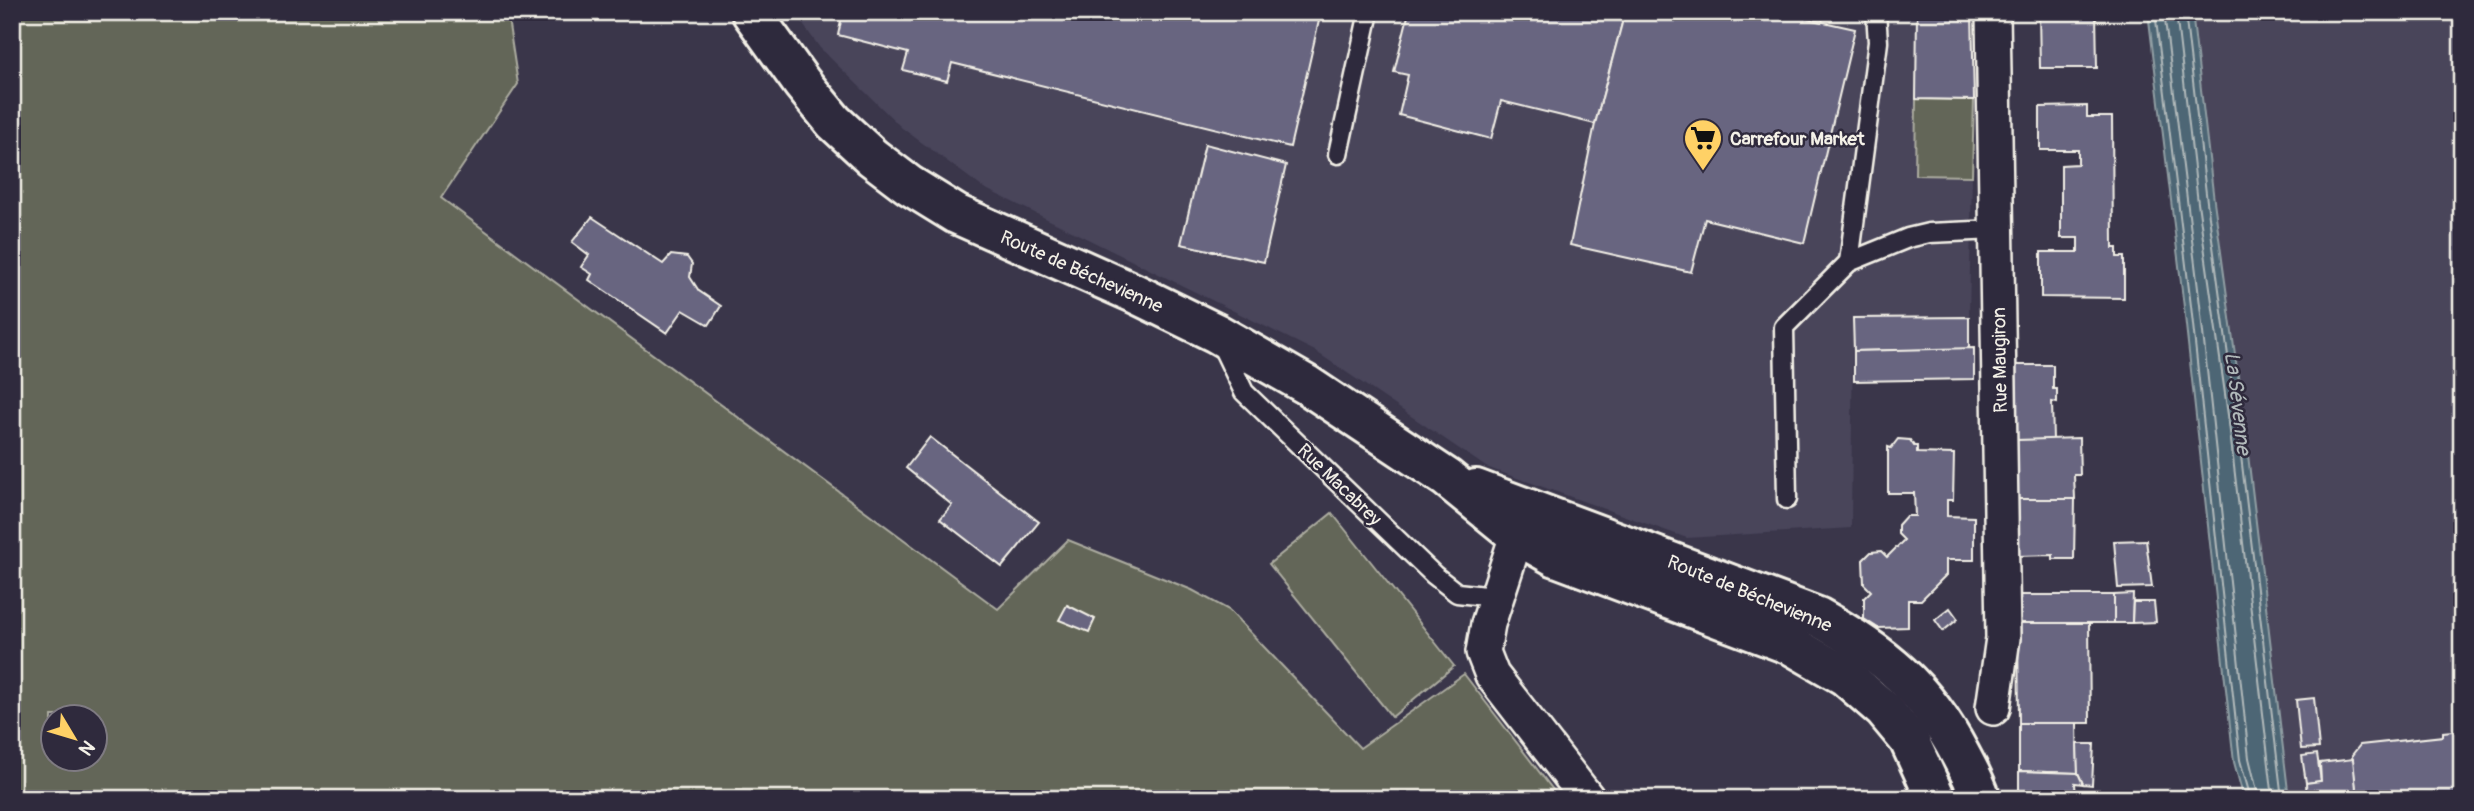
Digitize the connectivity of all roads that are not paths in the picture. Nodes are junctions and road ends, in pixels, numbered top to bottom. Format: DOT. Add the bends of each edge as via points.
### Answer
graph roads {
  1 [pos="1369,12"];
  2 [pos="1876,12"];
  3 [pos="1993,12"];
  4 [pos="754,14"];
  5 [pos="1338,154"];
  6 [pos="1997,230"];
  7 [pos="1849,262"];
  8 [pos="1216,333"];
  9 [pos="1447,478"];
  10 [pos="1787,499"];
  11 [pos="1517,535"];
  12 [pos="1495,597"];
  13 [pos="1993,708"];
  14 [pos="1588,799"];
  15 [pos="1936,799"];
  16 [pos="1981,799"];
  1 -- 5 [label="lane"];
  2 -- 7 [label="lane" via="1878,42"];
  3 -- 6 [label="street, Rue Maugiron"];
  4 -- 8 [label="street, Route de Béchevienne" via="834,122 909,185 956,215"];
  6 -- 7 [label="lane" via="1919,235"];
  6 -- 13 [label="street, Rue Maugiron" via="2003,638"];
  7 -- 10 [label="lane" via="1784,327"];
  8 -- 9 [label="street, Route de Béchevienne" via="1307,385"];
  8 -- 12 [label="lane, Rue Macabrey" via="1244,392 1434,575 1457,593"];
  9 -- 11 [label="street, Route de Béchevienne"];
  9 -- 16 [label="street, Route de Béchevienne" via="1818,617 1857,638 1922,695 1950,735"];
  11 -- 12 [label="street"];
  11 -- 15 [label="street, Route de Béchevienne" via="1598,575 1793,646 1845,676 1884,710 1909,740"];
  12 -- 14 [label="street" via="1483,652 1492,675"];
}
